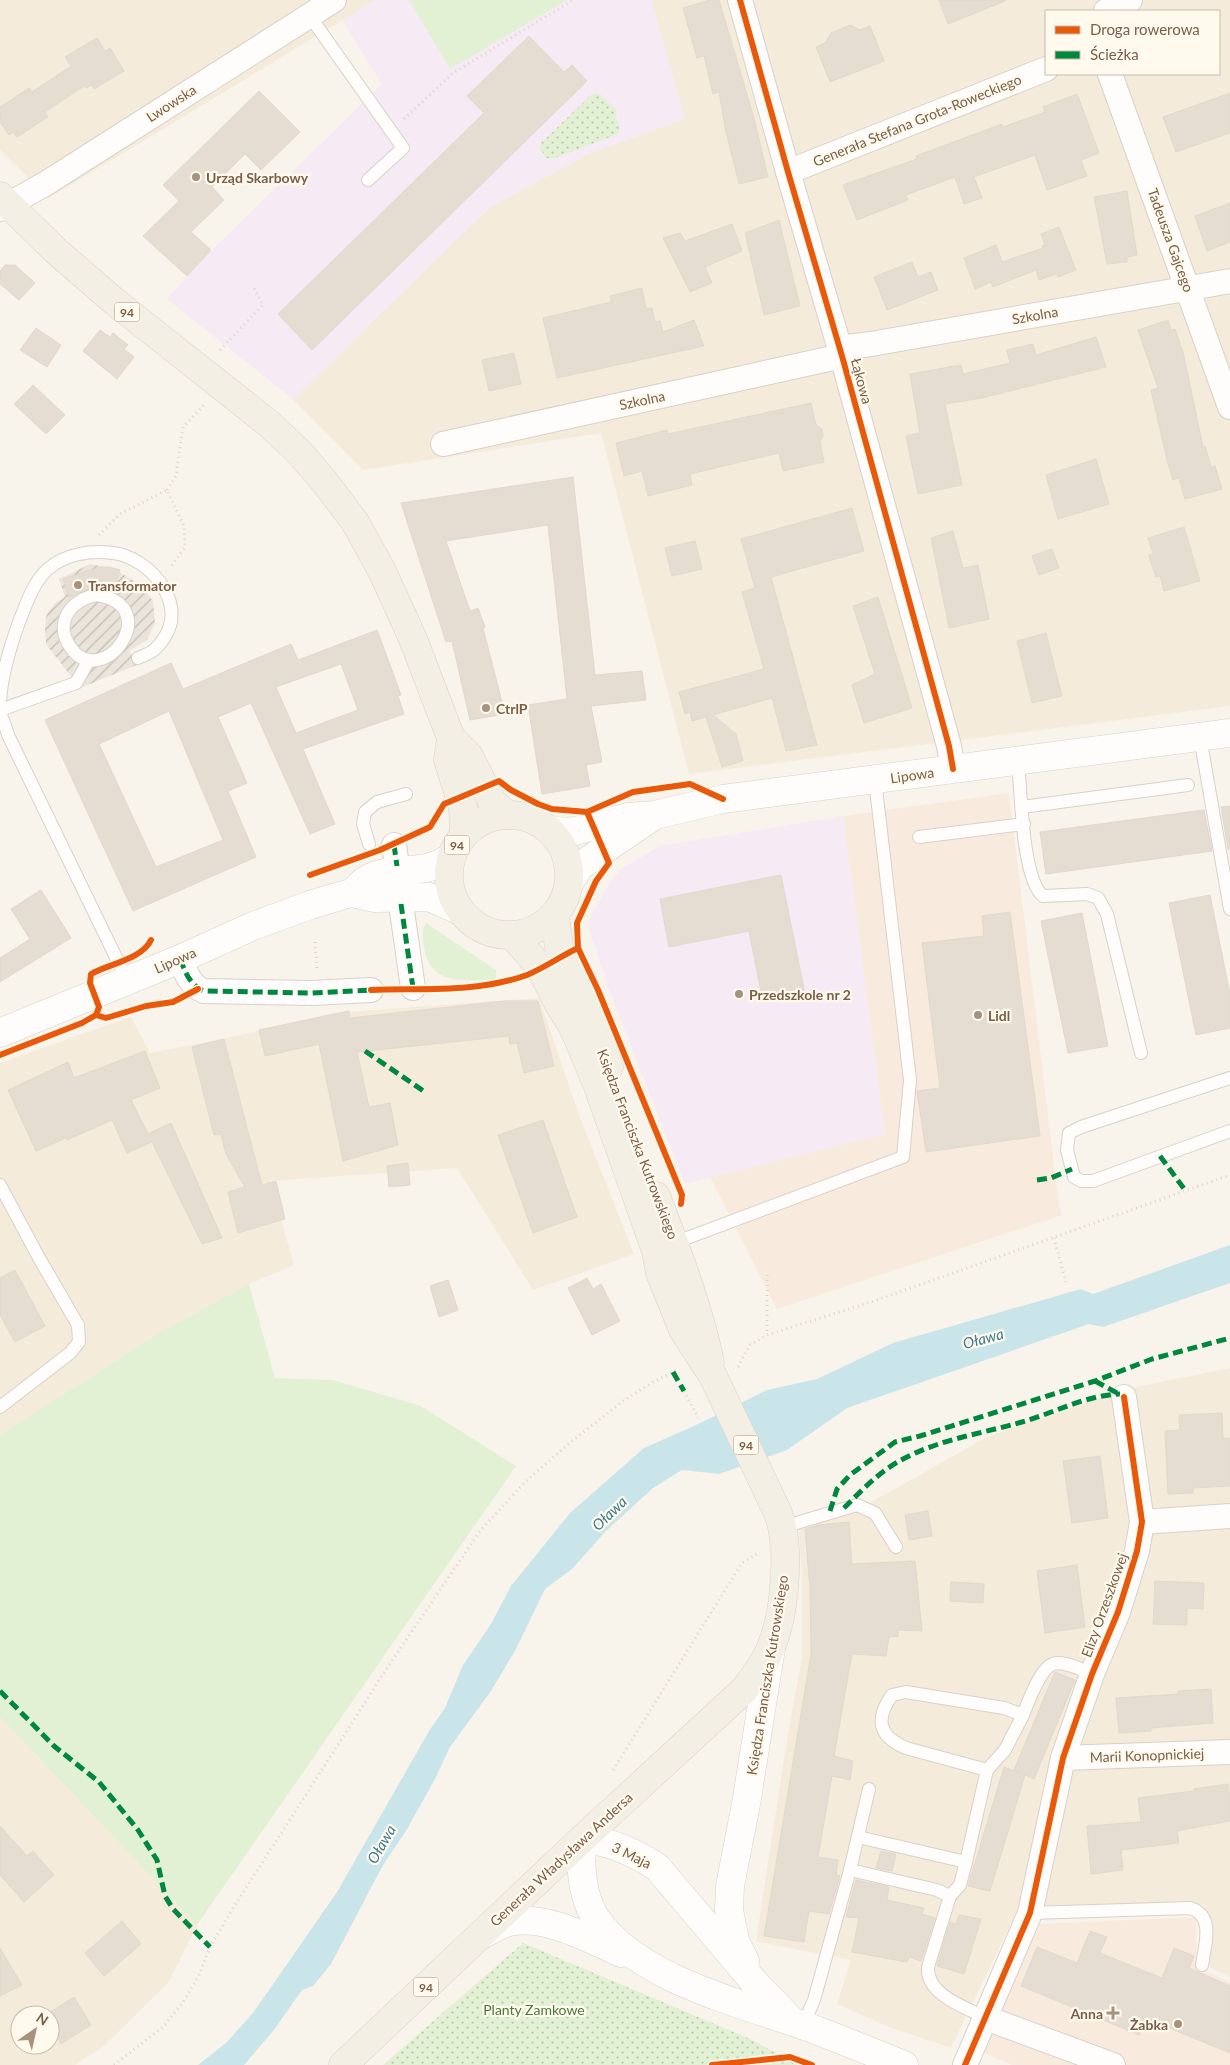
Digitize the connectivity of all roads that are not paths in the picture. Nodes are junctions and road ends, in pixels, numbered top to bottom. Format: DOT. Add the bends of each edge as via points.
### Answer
graph roads {
  1 [pos="334,0"];
  2 [pos="740,0"];
  3 [pos="1130,0"];
  4 [pos="1108,10"];
  5 [pos="309,15"];
  6 [pos="1045,70"];
  7 [pos="1110,75"];
  8 [pos="788,172"];
  9 [pos="368,180"];
  10 [pos="3,203"];
  11 [pos="1230,281"];
  12 [pos="1188,289"];
  13 [pos="840,352"];
  14 [pos="1230,407"];
  15 [pos="442,444"];
  16 [pos="138,658"];
  17 [pos="89,660"];
  18 [pos="0,700"];
  19 [pos="0,711"];
  20 [pos="1230,733"];
  21 [pos="450,738"];
  22 [pos="1200,738"];
  23 [pos="1018,761"];
  24 [pos="953,769"];
  25 [pos="875,780"];
  26 [pos="1188,785"];
  27 [pos="406,794"];
  28 [pos="1022,807"];
  29 [pos="508,815"];
  30 [pos="655,815"];
  31 [pos="1024,824"];
  32 [pos="550,830"];
  33 [pos="919,837"];
  34 [pos="369,844"];
  35 [pos="458,845"];
  36 [pos="570,881"];
  37 [pos="352,893"];
  38 [pos="401,904"];
  39 [pos="1230,909"];
  40 [pos="461,912"];
  41 [pos="555,916"];
  42 [pos="513,936"];
  43 [pos="180,959"];
  44 [pos="127,980"];
  45 [pos="413,988"];
  46 [pos="371,990"];
  47 [pos="0,1033"];
  48 [pos="1141,1053"];
  49 [pos="1230,1078"];
  50 [pos="1230,1131"];
  51 [pos="0,1185"];
  52 [pos="666,1246"];
  53 [pos="1124,1397"];
  54 [pos="0,1407"];
  55 [pos="1230,1516"];
  56 [pos="780,1520"];
  57 [pos="1142,1522"];
  58 [pos="896,1547"];
  59 [pos="771,1647"];
  60 [pos="1092,1674"];
  61 [pos="1023,1715"];
  62 [pos="1230,1752"];
  63 [pos="1063,1758"];
  64 [pos="987,1770"];
  65 [pos="869,1789"];
  66 [pos="858,1837"];
  67 [pos="582,1839"];
  68 [pos="966,1862"];
  69 [pos="850,1870"];
  70 [pos="950,1896"];
  71 [pos="1030,1913"];
  72 [pos="480,1936"];
  73 [pos="648,1964"];
  74 [pos="1202,1965"];
  75 [pos="755,1982"];
  76 [pos="986,2018"];
  77 [pos="798,2024"];
  78 [pos="343,2065"];
  79 [pos="904,2065"];
  80 [pos="965,2065"];
  81 [pos="1112,2065"];
  1 -- 5 [label="street, Lwowska"];
  2 -- 8 [label="street, Łąkowa"];
  3 -- 4 [label="street"];
  5 -- 9 [label="lane" via="403,148"];
  5 -- 10 [label="street, Lwowska" via="39,188"];
  6 -- 8 [label="street, Generała Stefana Grota-Roweckiego"];
  7 -- 12 [label="street, Tadeusza Gajcego"];
  8 -- 13 [label="street, Łąkowa"];
  10 -- 21 [label="main road, 94" via="115,302 268,423 324,481 355,522 382,571 413,639"];
  11 -- 12 [label="street, Szkolna"];
  12 -- 13 [label="street, Szkolna"];
  12 -- 14 [label="street, Tadeusza Gajcego"];
  13 -- 15 [label="street, Szkolna"];
  13 -- 24 [label="street, Łąkowa" via="950,746"];
  16 -- 18 [label="lane" via="153,653 171,625 172,612 167,592 136,561 114,553 77,554 57,563 36,585 15,632 2,677"];
  17 -- 17 [label="lane" via="108,658 130,627 123,608 107,596 86,596 70,609 65,618 64,629 71,648"];
  17 -- 19 [label="lane" via="76,683"];
  19 -- 44 [label="lane"];
  20 -- 22 [label="street, Lipowa"];
  21 -- 29 [label="main road, 94" via="469,756 493,803"];
  21 -- 35 [label="main road, 94" via="448,760 463,807"];
  22 -- 23 [label="street, Lipowa"];
  22 -- 39 [label="lane"];
  23 -- 24 [label="street, Lipowa"];
  23 -- 28 [label="lane"];
  24 -- 25 [label="street, Lipowa"];
  25 -- 30 [label="street, Lipowa" via="723,799"];
  25 -- 52 [label="lane" via="910,1080 903,1157"];
  26 -- 28 [label="lane"];
  27 -- 34 [label="lane" via="377,802 365,812 363,824"];
  28 -- 31 [label="lane"];
  29 -- 32 [label="main road, 94" via="527,817"];
  29 -- 35 [label="main road, 94" via="478,823"];
  30 -- 32 [label="street, Lipowa" via="628,817 575,831"];
  30 -- 36 [label="street, Lipowa" via="580,866"];
  31 -- 33 [label="lane"];
  31 -- 48 [label="lane" via="1026,856 1037,891 1043,896 1087,894 1098,898 1107,914"];
  32 -- 36 [label="main road, 94" via="566,853"];
  35 -- 37 [label="street, Lipowa" via="442,864 379,874 365,880"];
  35 -- 40 [label="main road, 94" via="449,870 450,885"];
  36 -- 41 [label="main road, 94"];
  37 -- 40 [label="street, Lipowa" via="375,898 428,897"];
  37 -- 43 [label="street, Lipowa" via="253,926"];
  38 -- 45 [label="street"];
  40 -- 42 [label="main road, 94" via="475,926 503,936"];
  41 -- 42 [label="main road, 94" via="543,926"];
  41 -- 52 [label="main road, Księdza Franciszka Kutrowskiego / 94" via="562,955 587,1008"];
  42 -- 52 [label="main road, Księdza Franciszka Kutrowskiego / 94" via="540,967 574,1029"];
  43 -- 44 [label="street, Lipowa"];
  43 -- 46 [label="street" via="187,976 204,991 312,993"];
  44 -- 47 [label="street, Lipowa"];
  49 -- 50 [label="lane" via="1081,1127 1070,1133 1067,1150 1074,1177 1092,1181"];
  51 -- 54 [label="lane" via="78,1325 79,1342 70,1353"];
  52 -- 56 [label="main road, Księdza Franciszka Kutrowskiego / 94" via="726,1371"];
  53 -- 57 [label="street, Elizy Orzeszkowej"];
  55 -- 57 [label="street"];
  56 -- 58 [label="lane" via="857,1505 875,1514"];
  56 -- 59 [label="main road, Księdza Franciszka Kutrowskiego / 94" via="786,1565"];
  57 -- 60 [label="street, Elizy Orzeszkowej" via="1137,1551 1118,1612"];
  59 -- 67 [label="main road, Generała Władysława Andersa / 94" via="744,1690"];
  59 -- 75 [label="street, Księdza Franciszka Kutrowskiego" via="730,1886 729,1910 735,1940"];
  60 -- 61 [label="lane" via="1060,1663 1048,1666"];
  60 -- 63 [label="street, Elizy Orzeszkowej"];
  61 -- 64 [label="lane" via="1005,1750"];
  61 -- 64 [label="lane" via="1004,1708 906,1692 892,1695 884,1705 881,1727 894,1743"];
  62 -- 63 [label="street, Marii Konopnickiej"];
  63 -- 71 [label="street, Elizy Orzeszkowej"];
  64 -- 68 [label="lane"];
  65 -- 66 [label="lane"];
  66 -- 68 [label="lane"];
  66 -- 69 [label="lane"];
  67 -- 72 [label="main road, Generała Władysława Andersa / 94"];
  67 -- 73 [label="street, 3 Maja" via="588,1904 622,1946"];
  67 -- 75 [label="street, 3 Maja" via="616,1846 657,1867"];
  68 -- 70 [label="lane" via="960,1885"];
  69 -- 70 [label="lane"];
  69 -- 77 [label="lane" via="814,2000"];
  70 -- 76 [label="lane" via="927,1976 946,1997"];
  71 -- 74 [label="lane" via="1198,1910 1207,1927"];
  71 -- 76 [label="street, Elizy Orzeszkowej"];
  72 -- 73 [label="street, 3 Maja" via="506,1923 536,1922 572,1931"];
  72 -- 78 [label="main road, Generała Władysława Andersa / 94"];
  73 -- 77 [label="street, 3 Maja" via="689,1985"];
  75 -- 77 [label="street, 3 Maja"];
  76 -- 80 [label="street, Elizy Orzeszkowej"];
  76 -- 81 [label="street"];
  77 -- 79 [label="street, 3 Maja"];
}
